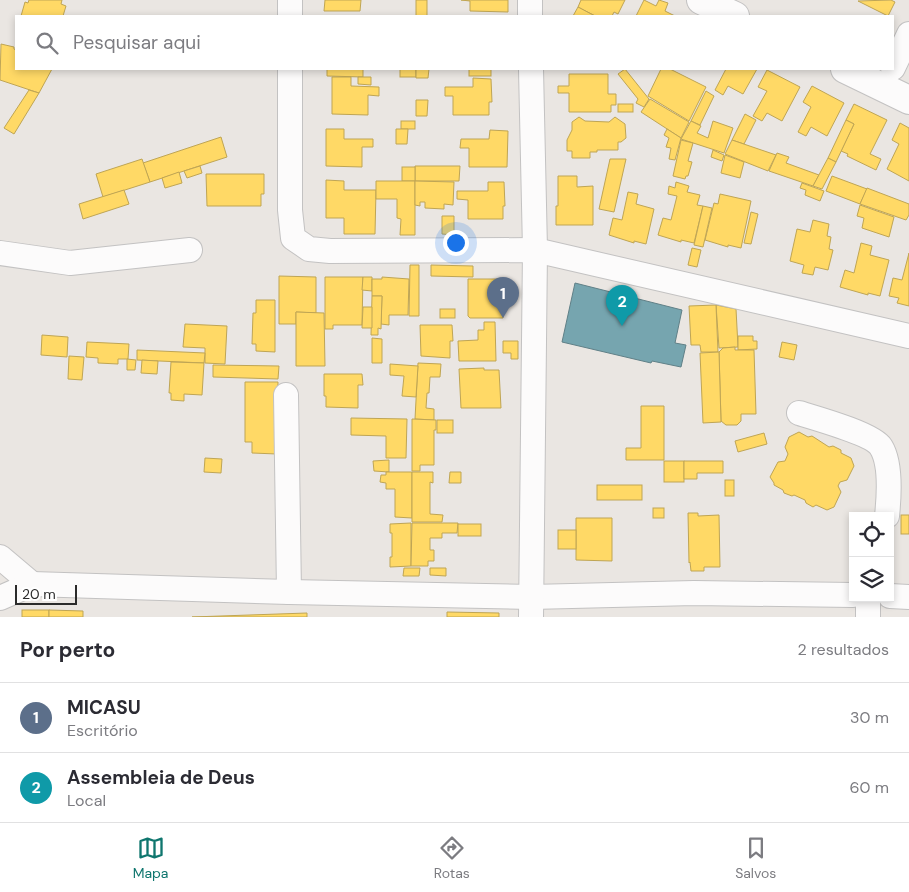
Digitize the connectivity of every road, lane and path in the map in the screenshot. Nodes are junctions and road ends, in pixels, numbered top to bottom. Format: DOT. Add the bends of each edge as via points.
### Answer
graph roads {
  1 [pos="290,0"];
  2 [pos="530,0"];
  3 [pos="701,0"];
  4 [pos="290,15"];
  5 [pos="530,15"];
  6 [pos="733,15"];
  7 [pos="909,34"];
  8 [pos="894,66"];
  9 [pos="290,70"];
  10 [pos="531,70"];
  11 [pos="852,70"];
  12 [pos="890,75"];
  13 [pos="909,100"];
  14 [pos="190,250"];
  15 [pos="535,250"];
  16 [pos="0,253"];
  17 [pos="909,336"];
  18 [pos="286,395"];
  19 [pos="799,412"];
  20 [pos="887,512"];
  21 [pos="0,557"];
  22 [pos="32,584"];
  23 [pos="289,592"];
  24 [pos="849,595"];
  25 [pos="894,596"];
  26 [pos="909,597"];
  27 [pos="0,598"];
  28 [pos="868,602"];
  29 [pos="531,607"];
  30 [pos="868,617"];
  1 -- 4 [label="street"];
  2 -- 5 [label="street"];
  3 -- 6 [label="street"];
  7 -- 8 [label="street"];
  9 -- 15 [label="street" via="290,210 293,238 309,250"];
  10 -- 15 [label="street"];
  11 -- 12 [label="street"];
  12 -- 13 [label="street"];
  14 -- 16 [label="street" via="70,263"];
  15 -- 17 [label="street"];
  15 -- 29 [label="street"];
  18 -- 23 [label="street"];
  19 -- 20 [label="street" via="870,437 881,446 887,464"];
  21 -- 22 [label="street"];
  22 -- 23 [label="street"];
  22 -- 27 [label="street"];
  23 -- 29 [label="street"];
  24 -- 29 [label="street" via="694,593"];
  25 -- 26 [label="street"];
  28 -- 30 [label="street"];
}
